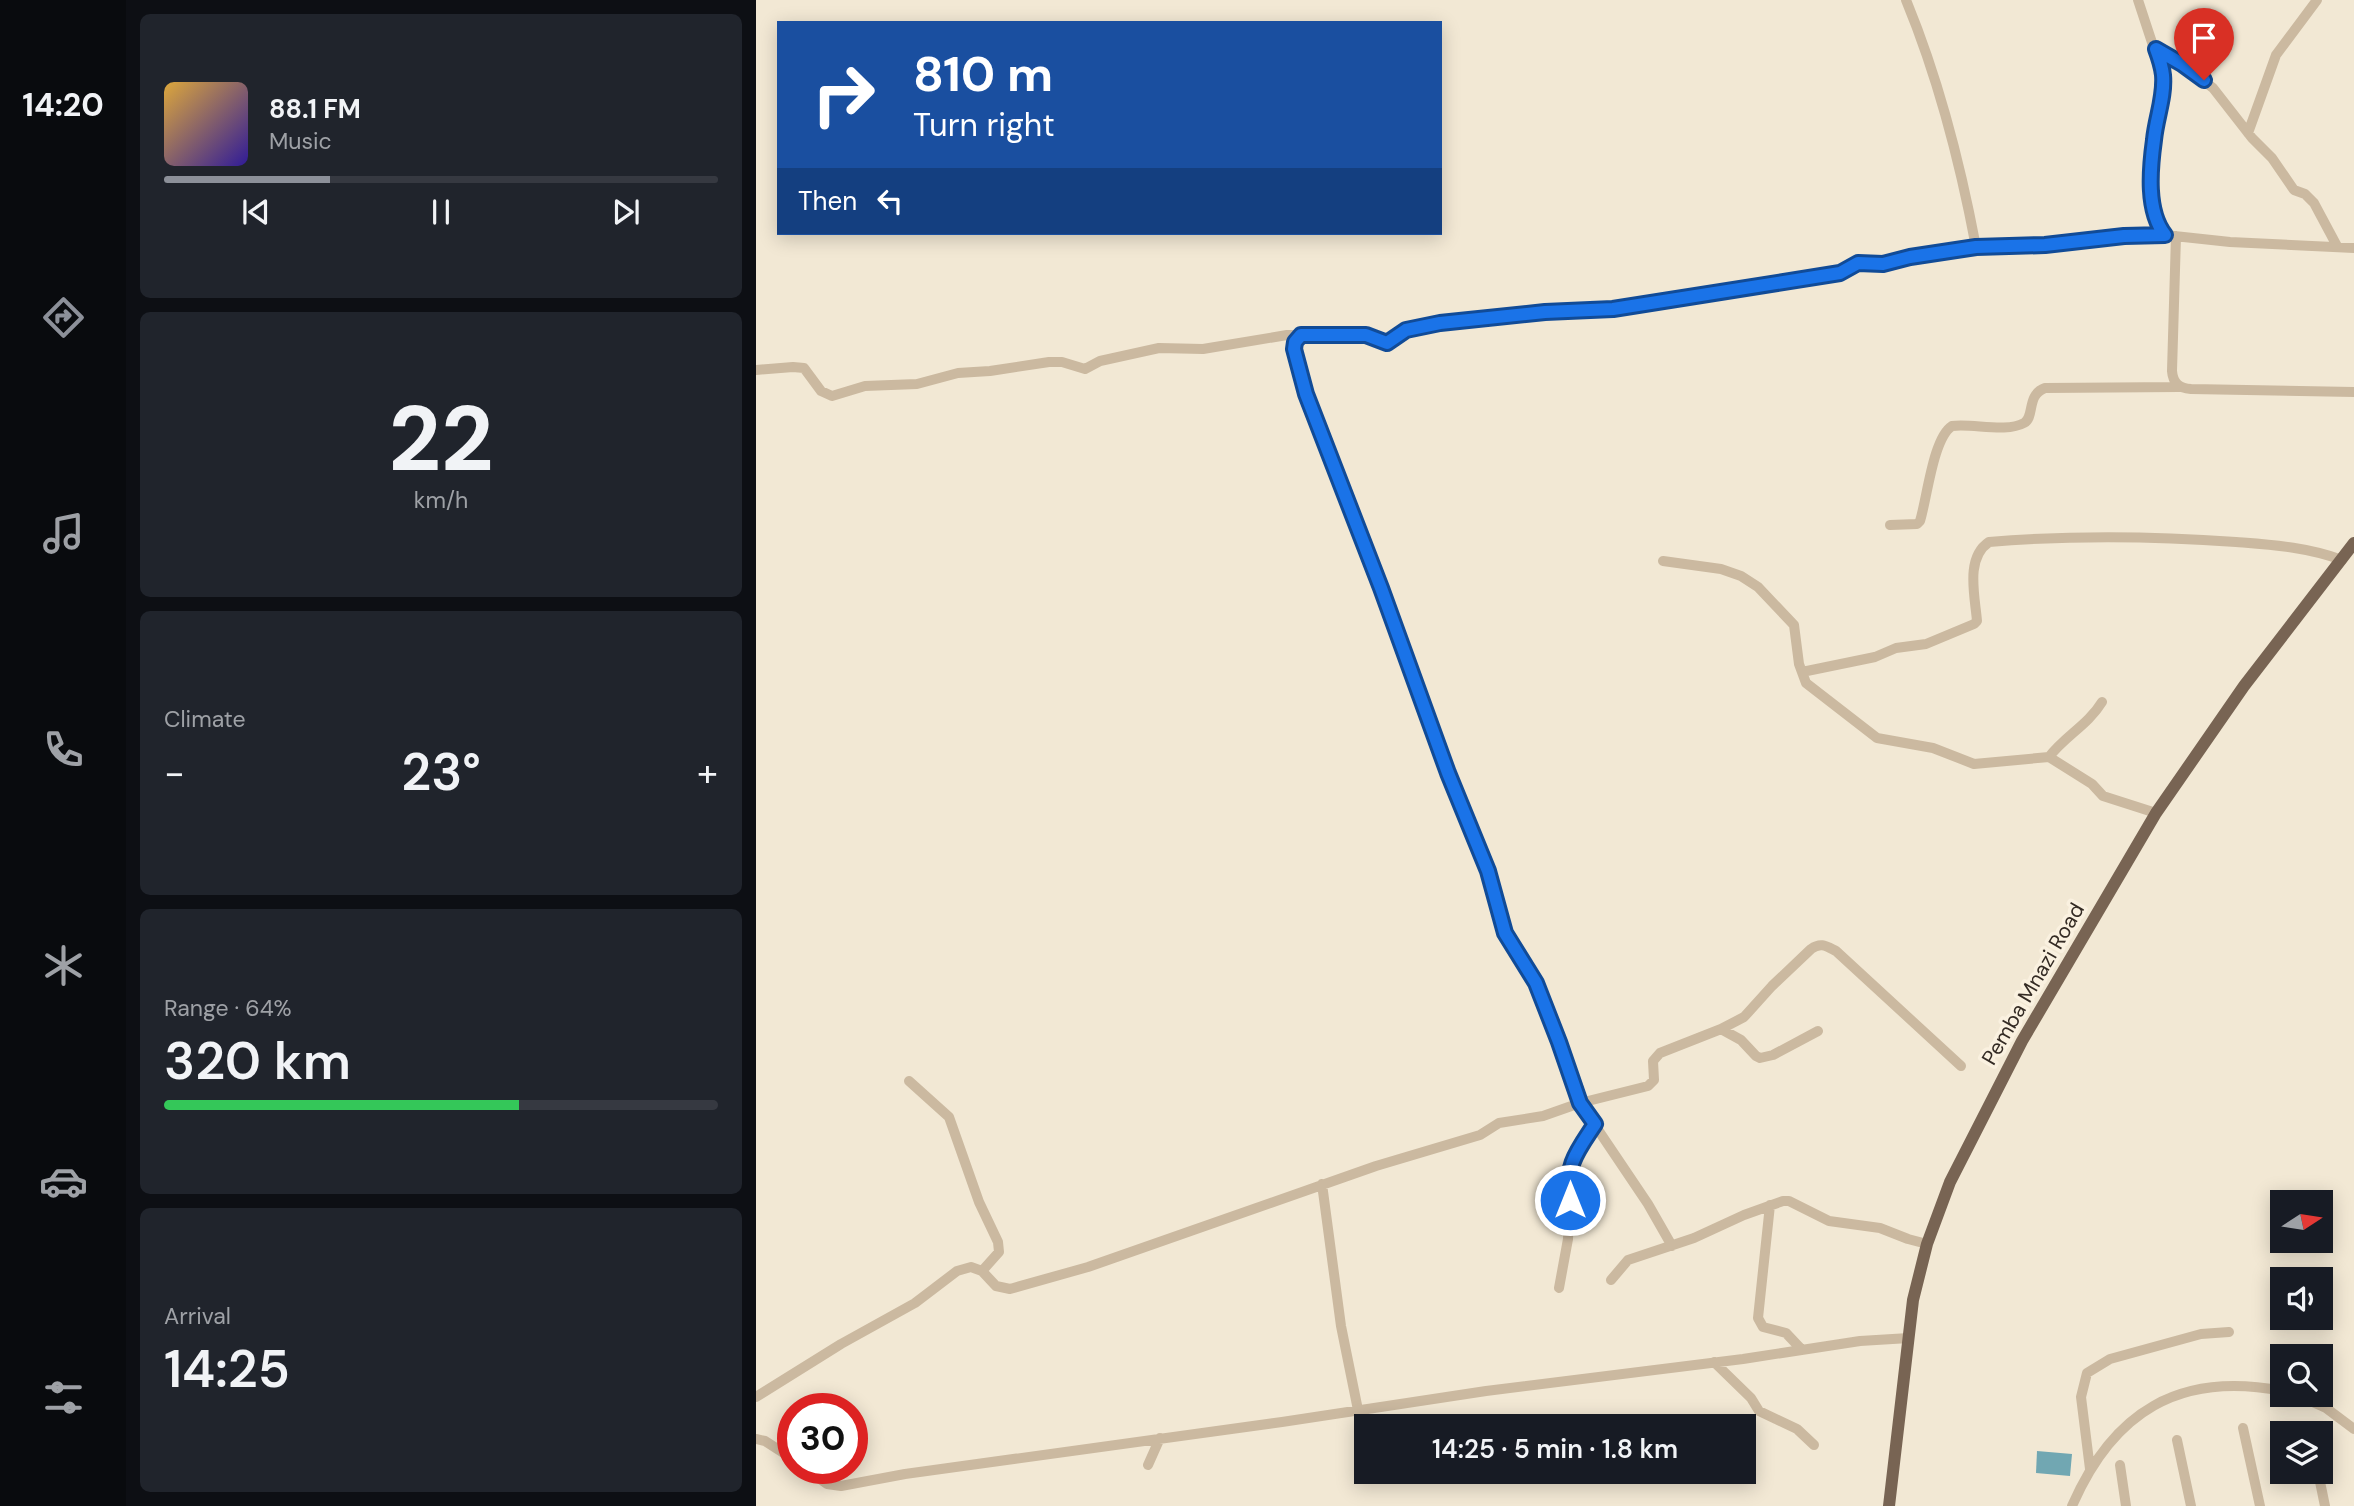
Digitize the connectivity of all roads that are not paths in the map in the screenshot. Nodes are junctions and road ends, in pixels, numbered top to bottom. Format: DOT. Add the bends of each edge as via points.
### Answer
graph roads {
  1 [pos="1906,0"];
  2 [pos="2138,0"];
  3 [pos="2317,0"];
  4 [pos="2156,49"];
  5 [pos="2248,133"];
  6 [pos="2170,235"];
  7 [pos="2337,246"];
  8 [pos="1976,247"];
  9 [pos="2354,248"];
  10 [pos="1301,335"];
  11 [pos="756,370"];
  12 [pos="2179,387"];
  13 [pos="2354,392"];
  14 [pos="1890,525"];
  15 [pos="2354,543"];
  16 [pos="2342,560"];
  17 [pos="1663,561"];
  18 [pos="1802,672"];
  19 [pos="2102,702"];
  20 [pos="2049,757"];
  21 [pos="2156,813"];
  22 [pos="1721,1029"];
  23 [pos="1818,1031"];
  24 [pos="1961,1066"];
  25 [pos="909,1082"];
  26 [pos="1580,1103"];
  27 [pos="1595,1124"];
  28 [pos="1322,1184"];
  29 [pos="1769,1205"];
  30 [pos="1927,1244"];
  31 [pos="1672,1246"];
  32 [pos="982,1271"];
  33 [pos="1611,1280"];
  34 [pos="1559,1288"];
  35 [pos="2230,1332"];
  36 [pos="1909,1338"];
  37 [pos="1802,1350"];
  38 [pos="1714,1362"];
  39 [pos="2270,1389"];
  40 [pos="756,1397"];
  41 [pos="2324,1407"];
  42 [pos="1358,1410"];
  43 [pos="2242,1428"];
  44 [pos="2354,1429"];
  45 [pos="1160,1438"];
  46 [pos="756,1439"];
  47 [pos="2177,1440"];
  48 [pos="1814,1445"];
  49 [pos="777,1449"];
  50 [pos="1148,1465"];
  51 [pos="2120,1465"];
  52 [pos="2090,1469"];
  53 [pos="868,1481"];
  54 [pos="827,1484"];
  55 [pos="852,1484"];
  56 [pos="2320,1484"];
  57 [pos="1889,1506"];
  58 [pos="2072,1506"];
  59 [pos="2126,1506"];
  60 [pos="2191,1506"];
  61 [pos="2260,1506"];
  62 [pos="2325,1506"];
  1 -- 8 [label="street" via="1943,102"];
  2 -- 4 [label="street"];
  3 -- 5 [label="street" via="2276,55"];
  4 -- 5 [label="street" via="2213,88"];
  4 -- 6 [label="street" via="2163,76 2154,139 2152,208 2156,224"];
  5 -- 7 [label="street" via="2294,190 2314,204"];
  6 -- 7 [label="street"];
  6 -- 8 [label="street"];
  6 -- 12 [label="street" via="2172,372"];
  7 -- 9 [label="street"];
  8 -- 10 [label="street" via="1883,264 1858,263 1819,277 1634,306 1440,323 1406,330 1387,343 1366,335"];
  10 -- 11 [label="street" via="1192,350 1159,348 1084,369 1049,362 958,373 917,384 865,386 832,396 821,391 803,368"];
  10 -- 26 [label="street" via="1294,356 1317,427 1488,871 1505,933 1536,983"];
  12 -- 13 [label="street"];
  12 -- 14 [label="street" via="2045,388 2036,393 2023,424 1952,426 1939,446 1920,521"];
  15 -- 16 [label="main road, Pemba Mnazi Road"];
  16 -- 18 [label="street" via="2291,546 2189,538 2060,537 1989,542 1982,546 1974,567 1975,624 1915,648 1896,648 1875,657"];
  16 -- 21 [label="main road, Pemba Mnazi Road" via="2244,686"];
  17 -- 18 [label="street" via="1721,569 1758,587 1794,625"];
  18 -- 20 [label="street" via="1812,689 1877,738 1933,748 1974,764"];
  19 -- 20 [label="street"];
  20 -- 21 [label="street" via="2103,796"];
  21 -- 30 [label="main road, Pemba Mnazi Road" via="1998,1085 1950,1182"];
  22 -- 23 [label="street" via="1760,1058"];
  22 -- 24 [label="street" via="1740,1020 1818,944 1836,951"];
  22 -- 26 [label="street" via="1660,1053 1653,1061 1654,1080 1648,1086"];
  25 -- 32 [label="street" via="949,1117 979,1202 999,1242 999,1252"];
  26 -- 27 [label="street"];
  26 -- 28 [label="street" via="1543,1116 1499,1123 1480,1135"];
  27 -- 31 [label="street"];
  27 -- 34 [label="street" via="1570,1166 1568,1239"];
  28 -- 32 [label="street" via="1088,1267 1010,1289 996,1286"];
  28 -- 42 [label="street" via="1341,1326"];
  29 -- 30 [label="street" via="1789,1201 1829,1222 1880,1228"];
  29 -- 31 [label="street"];
  29 -- 37 [label="street" via="1758,1318 1763,1326 1786,1333"];
  30 -- 36 [label="main road, Pemba Mnazi Road"];
  31 -- 33 [label="street" via="1628,1259"];
  32 -- 40 [label="street" via="957,1271 915,1303"];
  35 -- 52 [label="street" via="2201,1334 2110,1359 2087,1373 2081,1397"];
  36 -- 37 [label="street"];
  36 -- 57 [label="main road, Pemba Mnazi Road"];
  37 -- 38 [label="street"];
  38 -- 42 [label="street"];
  38 -- 48 [label="street" via="1759,1411 1797,1429"];
  39 -- 52 [label="street" via="2229,1385 2178,1394 2153,1405 2112,1438"];
  41 -- 44 [label="street"];
  42 -- 45 [label="street"];
  43 -- 61 [label="street"];
  45 -- 50 [label="street"];
  45 -- 53 [label="street"];
  46 -- 49 [label="street"];
  47 -- 60 [label="street"];
  51 -- 59 [label="street"];
  52 -- 58 [label="street"];
  54 -- 55 [label="street"];
  56 -- 62 [label="street"];
}
